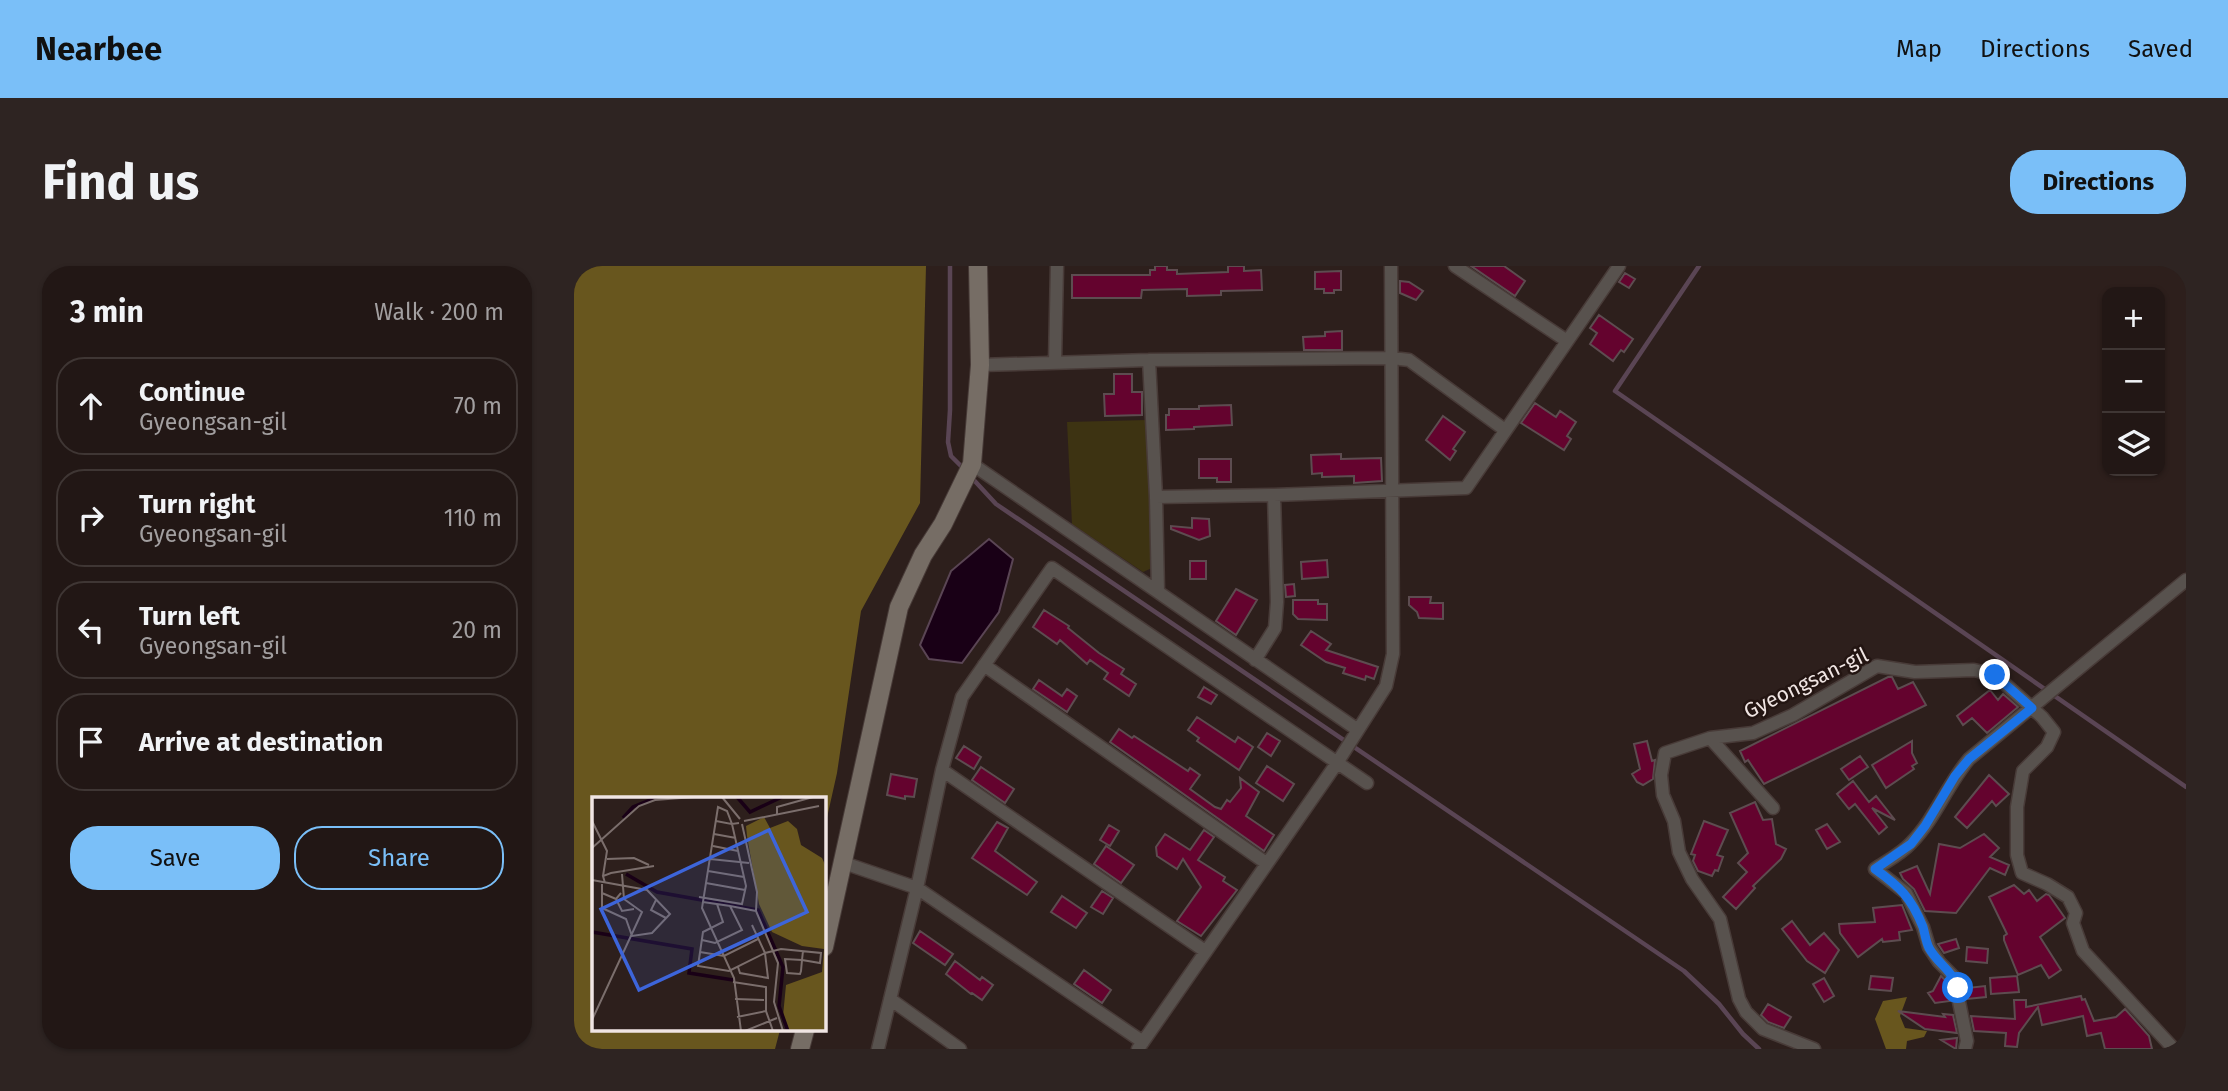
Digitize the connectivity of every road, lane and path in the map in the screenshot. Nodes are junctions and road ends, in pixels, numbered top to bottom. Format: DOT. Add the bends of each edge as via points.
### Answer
graph roads {
  1 [pos="978,266"];
  2 [pos="1057,266"];
  3 [pos="1391,266"];
  4 [pos="1455,266"];
  5 [pos="1619,266"];
  6 [pos="1567,341"];
  7 [pos="1392,358"];
  8 [pos="1149,360"];
  9 [pos="1055,362"];
  10 [pos="980,365"];
  11 [pos="1505,429"];
  12 [pos="972,464"];
  13 [pos="1393,492"];
  14 [pos="1273,495"];
  15 [pos="1156,498"];
  16 [pos="2186,580"];
  17 [pos="1158,592"];
  18 [pos="1255,660"];
  19 [pos="984,665"];
  20 [pos="2037,704"];
  21 [pos="1358,730"];
  22 [pos="1710,738"];
  23 [pos="1337,763"];
  24 [pos="942,770"];
  25 [pos="1367,783"];
  26 [pos="1773,808"];
  27 [pos="844,863"];
  28 [pos="1266,863"];
  29 [pos="917,888"];
  30 [pos="826,939"];
  31 [pos="1205,951"];
  32 [pos="890,999"];
  33 [pos="804,1032"];
  34 [pos="1140,1046"];
  35 [pos="800,1049"];
  36 [pos="878,1049"];
  37 [pos="960,1049"];
  38 [pos="1814,1049"];
  39 [pos="1965,1049"];
  40 [pos="2174,1049"];
  1 -- 10 [label="street"];
  2 -- 9 [label="street"];
  3 -- 7 [label="street"];
  4 -- 6 [label="street"];
  5 -- 6 [label="street"];
  6 -- 11 [label="street"];
  7 -- 8 [label="street"];
  7 -- 11 [label="street" via="1409,360"];
  7 -- 13 [label="street"];
  8 -- 9 [label="street"];
  8 -- 15 [label="street"];
  9 -- 10 [label="street"];
  10 -- 12 [label="street"];
  11 -- 13 [label="street" via="1466,488"];
  12 -- 17 [label="street"];
  12 -- 27 [label="street" via="899,607"];
  13 -- 14 [label="street"];
  13 -- 21 [label="street" via="1393,653 1386,686"];
  14 -- 15 [label="street"];
  14 -- 18 [label="street" via="1275,628"];
  15 -- 17 [label="street"];
  16 -- 20 [label="street"];
  17 -- 18 [label="street"];
  18 -- 21 [label="street"];
  19 -- 23 [label="street" via="1052,568"];
  19 -- 24 [label="street" via="962,697"];
  19 -- 28 [label="street"];
  20 -- 22 [label="street, Gyeongsan-gil" via="1995,675 1974,670 1877,666 1753,733"];
  20 -- 39 [label="street" via="1969,759 1911,844 1875,869 1906,893 1929,947 1954,977"];
  20 -- 40 [label="street, Gyeongsan-gil" via="2054,732 2047,747 2023,771 2017,807 2017,855 2022,873 2068,897 2077,913 2073,923 2083,951"];
  21 -- 23 [label="street"];
  22 -- 26 [label="street"];
  22 -- 38 [label="street, Gyeongsan-gil" via="1665,753 1662,795 1674,821 1679,852 1720,919 1746,1012 1763,1029"];
  23 -- 25 [label="street"];
  23 -- 28 [label="street"];
  24 -- 29 [label="street"];
  24 -- 31 [label="street"];
  27 -- 29 [label="street"];
  27 -- 30 [label="street"];
  28 -- 31 [label="street"];
  29 -- 32 [label="street"];
  29 -- 34 [label="street"];
  31 -- 34 [label="street"];
  32 -- 36 [label="street"];
  32 -- 37 [label="street"];
  33 -- 35 [label="street"];
}
